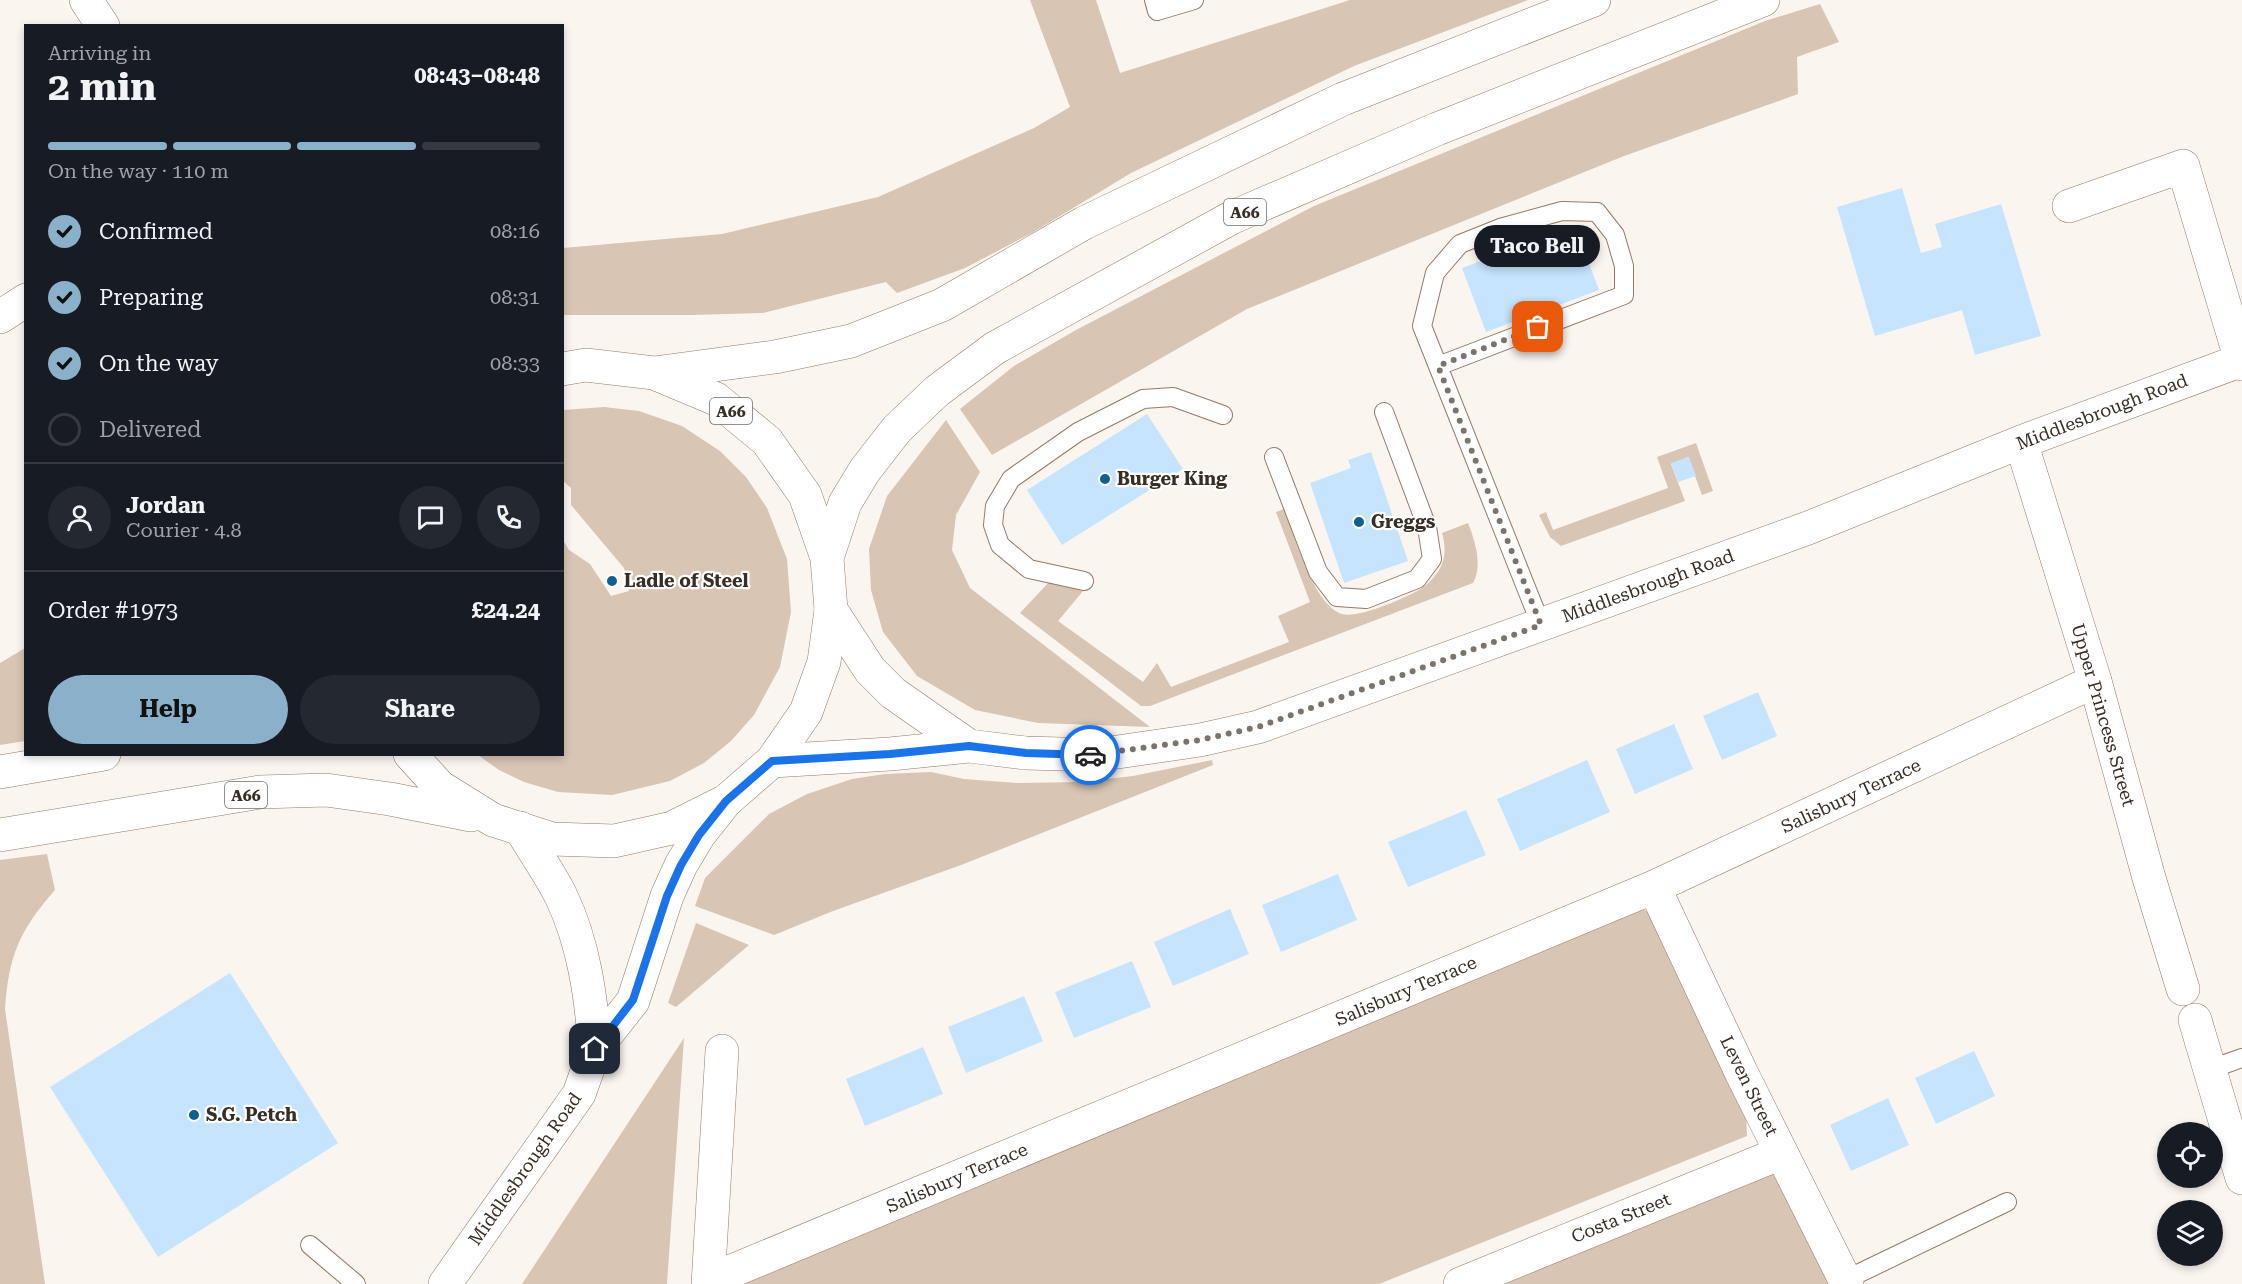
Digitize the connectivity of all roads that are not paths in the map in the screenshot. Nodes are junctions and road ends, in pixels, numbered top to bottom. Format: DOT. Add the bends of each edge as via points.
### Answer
graph roads {
  1 [pos="86,0"];
  2 [pos="1154,0"];
  3 [pos="1194,0"];
  4 [pos="1594,0"];
  5 [pos="1763,0"];
  6 [pos="102,24"];
  7 [pos="2069,206"];
  8 [pos="24,301"];
  9 [pos="0,317"];
  10 [pos="2242,361"];
  11 [pos="1438,366"];
  12 [pos="564,369"];
  13 [pos="654,373"];
  14 [pos="1384,412"];
  15 [pos="1223,415"];
  16 [pos="2021,442"];
  17 [pos="1274,457"];
  18 [pos="827,558"];
  19 [pos="1084,581"];
  20 [pos="831,610"];
  21 [pos="1541,625"];
  22 [pos="2095,681"];
  23 [pos="969,746"];
  24 [pos="92,756"];
  25 [pos="412,756"];
  26 [pos="772,761"];
  27 [pos="0,772"];
  28 [pos="726,801"];
  29 [pos="506,824"];
  30 [pos="0,835"];
  31 [pos="1654,887"];
  32 [pos="2183,989"];
  33 [pos="2195,1020"];
  34 [pos="595,1049"];
  35 [pos="722,1051"];
  36 [pos="2242,1058"];
  37 [pos="2211,1069"];
  38 [pos="1781,1153"];
  39 [pos="2242,1178"];
  40 [pos="2007,1203"];
  41 [pos="310,1245"];
  42 [pos="708,1282"];
  43 [pos="1846,1282"];
  44 [pos="356,1284"];
  45 [pos="445,1284"];
  46 [pos="1460,1284"];
  1 -- 6 [label="main road"];
  2 -- 3 [label="lane" via="1157,11"];
  4 -- 13 [label="main road, A66" via="1343,99 1084,223 942,305 851,342 775,357"];
  5 -- 18 [label="main road, A66" via="1437,129 1232,218 995,348 937,391 897,429 845,503"];
  7 -- 10 [label="main road" via="2183,166"];
  8 -- 9 [label="main road"];
  10 -- 16 [label="main road, Middlesbrough Road"];
  11 -- 11 [label="lane" via="1422,326 1435,273 1461,244 1500,228 1562,211 1597,212 1615,235 1624,266 1624,295"];
  11 -- 21 [label="lane"];
  12 -- 13 [label="main road, A66" via="586,365"];
  13 -- 18 [label="main road, A66" via="716,399 767,441 805,495"];
  14 -- 17 [label="lane" via="1427,527 1432,559 1417,579 1366,599 1337,597 1317,572"];
  15 -- 19 [label="lane" via="1173,397 1143,399 1078,432 1011,479 995,506 993,525 1000,545 1029,569"];
  16 -- 21 [label="main road, Middlesbrough Road" via="1808,528"];
  16 -- 22 [label="main road, Upper Princess Street"];
  18 -- 20 [label="main road, A66"];
  20 -- 23 [label="main road, Middlesbrough Road" via="870,670 893,693"];
  20 -- 26 [label="main road, A66" via="824,662 806,712"];
  21 -- 23 [label="main road, Middlesbrough Road" via="1258,727 1200,740 1097,755"];
  22 -- 31 [label="main road, Salisbury Terrace"];
  22 -- 32 [label="main road, Upper Princess Street"];
  23 -- 26 [label="main road, Middlesbrough Road"];
  24 -- 27 [label="main road"];
  25 -- 29 [label="main road, A66" via="440,787"];
  26 -- 28 [label="main road, A66"];
  28 -- 29 [label="main road, A66" via="672,828 614,841 552,838"];
  28 -- 34 [label="main road, Middlesbrough Road" via="681,865 633,1000"];
  29 -- 30 [label="main road, A66" via="390,798 326,790 260,792"];
  29 -- 34 [label="main road, Middlesbrough Road" via="561,896 578,940 591,994"];
  31 -- 38 [label="main road, Leven Street"];
  31 -- 42 [label="main road, Salisbury Terrace"];
  33 -- 37 [label="main road"];
  34 -- 45 [label="main road, Middlesbrough Road" via="579,1094"];
  35 -- 42 [label="main road"];
  36 -- 37 [label="lane"];
  37 -- 39 [label="main road"];
  38 -- 43 [label="main road, Leven Street"];
  38 -- 46 [label="main road, Costa Street"];
  40 -- 43 [label="lane"];
  41 -- 44 [label="lane"];
}
